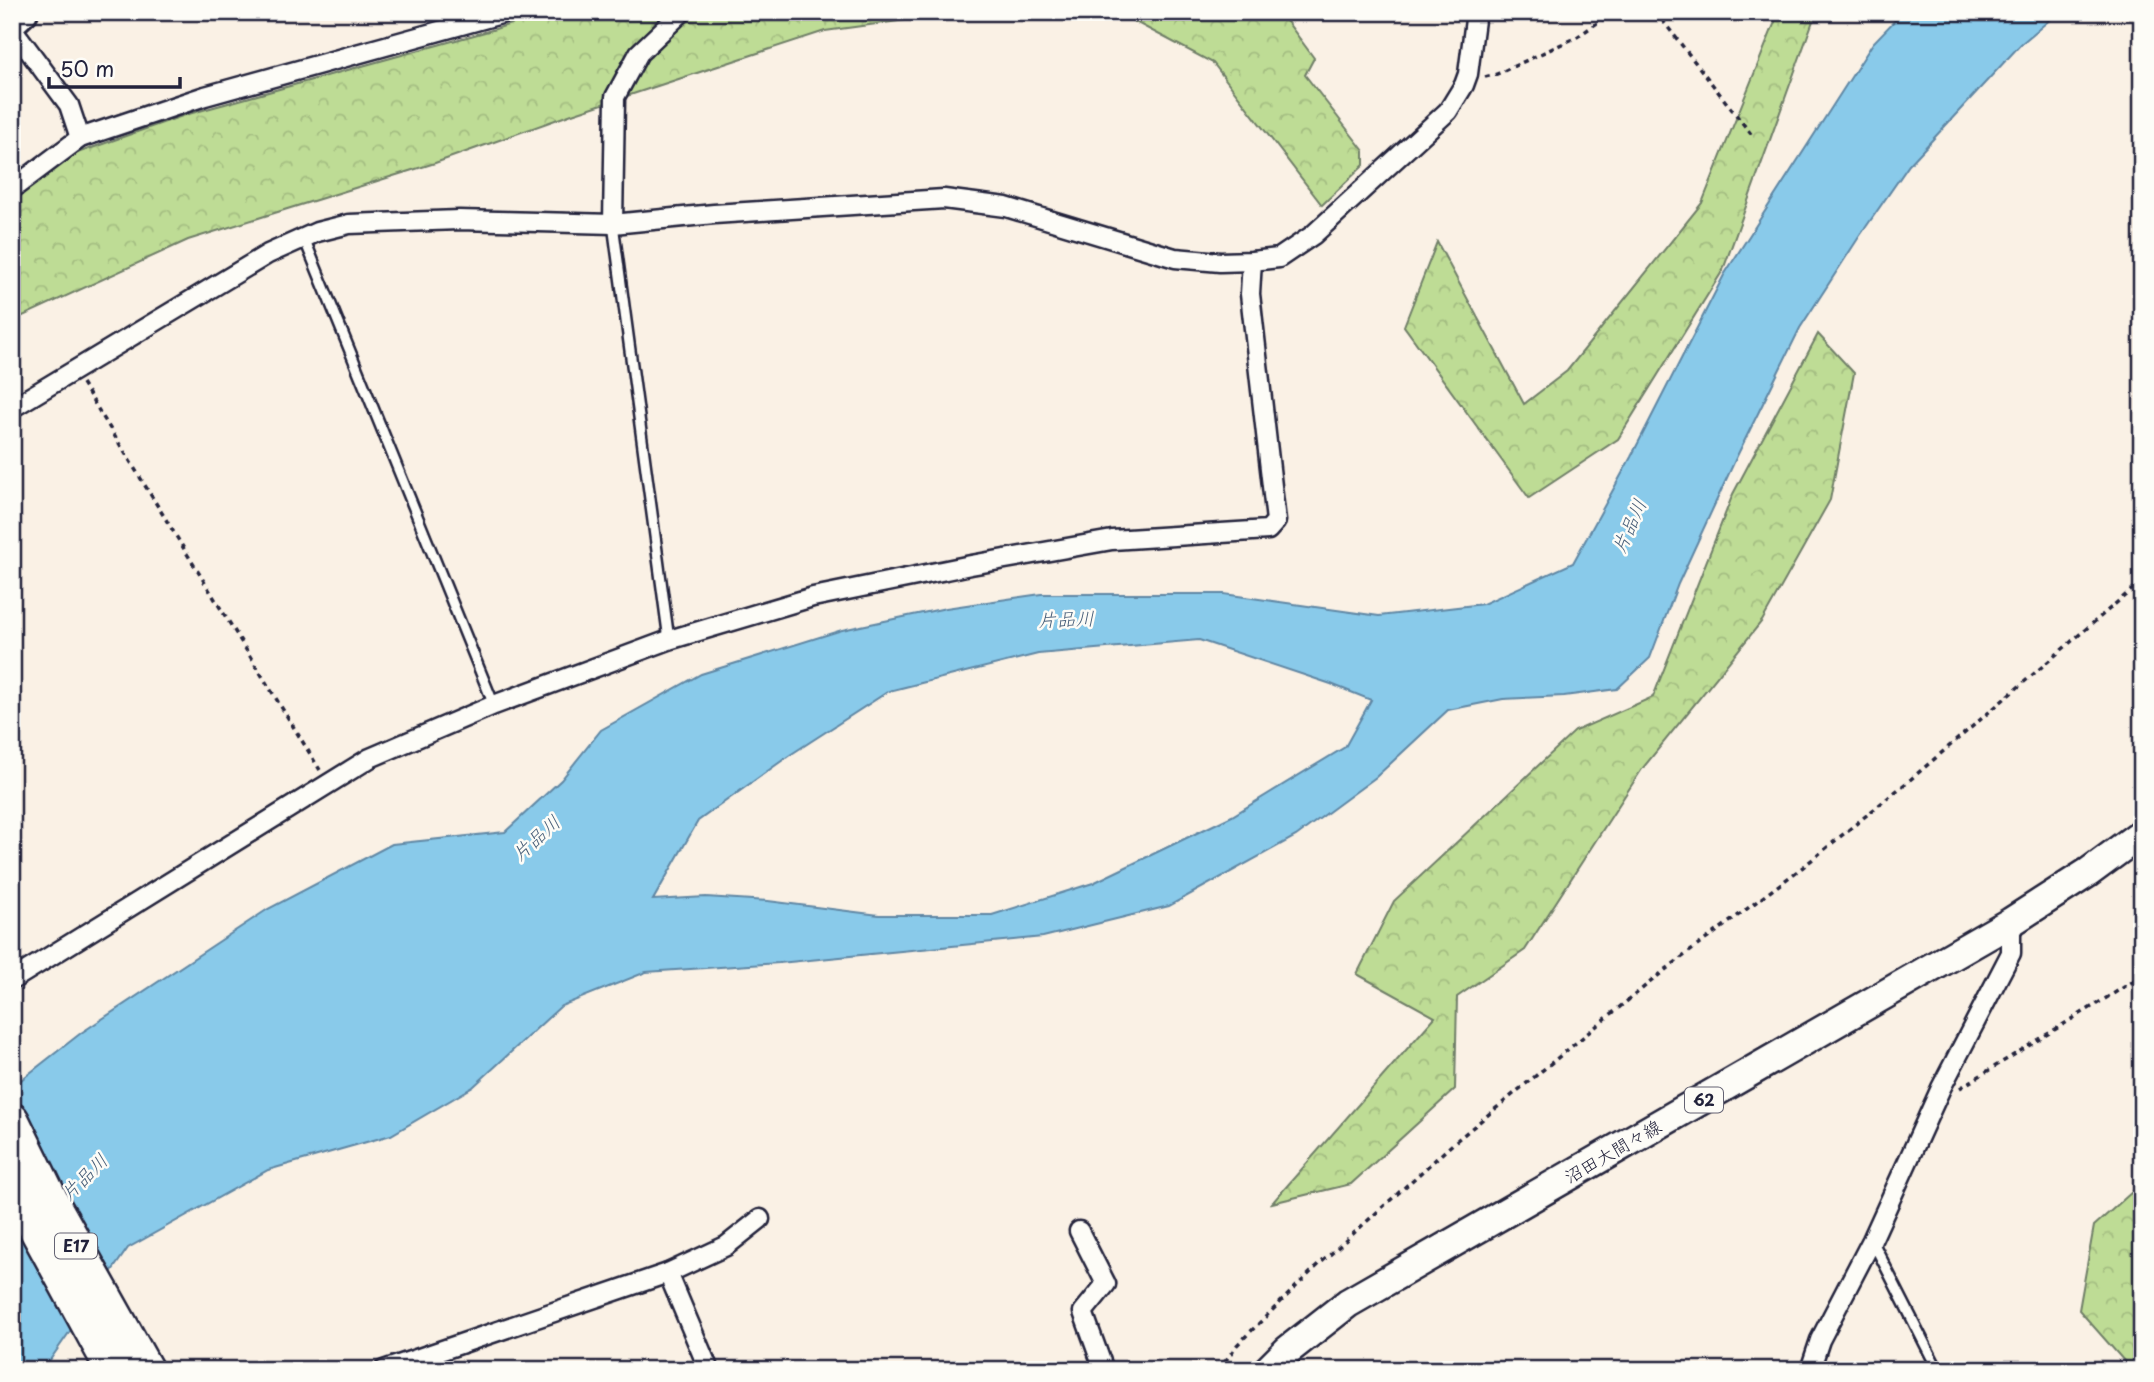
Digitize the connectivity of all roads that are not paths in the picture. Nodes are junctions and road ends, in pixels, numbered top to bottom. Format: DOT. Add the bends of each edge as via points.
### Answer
graph roads {
  1 [pos="24,12"];
  2 [pos="508,12"];
  3 [pos="682,12"];
  4 [pos="1476,12"];
  5 [pos="12,26"];
  6 [pos="80,138"];
  7 [pos="12,189"];
  8 [pos="613,224"];
  9 [pos="304,238"];
  10 [pos="1252,261"];
  11 [pos="12,408"];
  12 [pos="669,640"];
  13 [pos="494,705"];
  14 [pos="2142,833"];
  15 [pos="2011,922"];
  16 [pos="12,980"];
  17 [pos="12,1120"];
  18 [pos="12,1185"];
  19 [pos="760,1219"];
  20 [pos="1079,1231"];
  21 [pos="1872,1240"];
  22 [pos="668,1273"];
  23 [pos="113,1370"];
  24 [pos="146,1370"];
  25 [pos="384,1370"];
  26 [pos="709,1370"];
  27 [pos="1104,1370"];
  28 [pos="1268,1370"];
  29 [pos="1810,1370"];
  30 [pos="1938,1370"];
  1 -- 5 [label="main road"];
  2 -- 6 [label="street" via="205,96"];
  3 -- 8 [label="street" via="639,53 615,97"];
  4 -- 10 [label="street" via="1468,74 1439,120 1313,235 1279,258"];
  5 -- 6 [label="street" via="69,105"];
  6 -- 7 [label="street"];
  8 -- 9 [label="street" via="458,220 349,224"];
  8 -- 10 [label="street" via="944,199 1006,207 1175,258"];
  8 -- 12 [label="lane"];
  9 -- 11 [label="street" via="268,254"];
  9 -- 13 [label="lane"];
  10 -- 12 [label="street" via="1250,294 1276,521 1268,530 1112,540 971,565 813,597"];
  12 -- 13 [label="street"];
  13 -- 16 [label="street" via="370,758"];
  14 -- 15 [label="main road, 沼田大間々線 / 62"];
  15 -- 21 [label="street" via="2011,953 1941,1088"];
  15 -- 28 [label="main road, 沼田大間々線 / 62" via="1348,1303"];
  17 -- 24 [label="highway, E17" via="55,1208"];
  18 -- 23 [label="highway, E17"];
  19 -- 22 [label="street" via="726,1246"];
  20 -- 27 [label="street" via="1106,1284 1083,1312"];
  21 -- 29 [label="street" via="1820,1340"];
  21 -- 30 [label="lane"];
  22 -- 25 [label="street"];
  22 -- 26 [label="street"];
}
